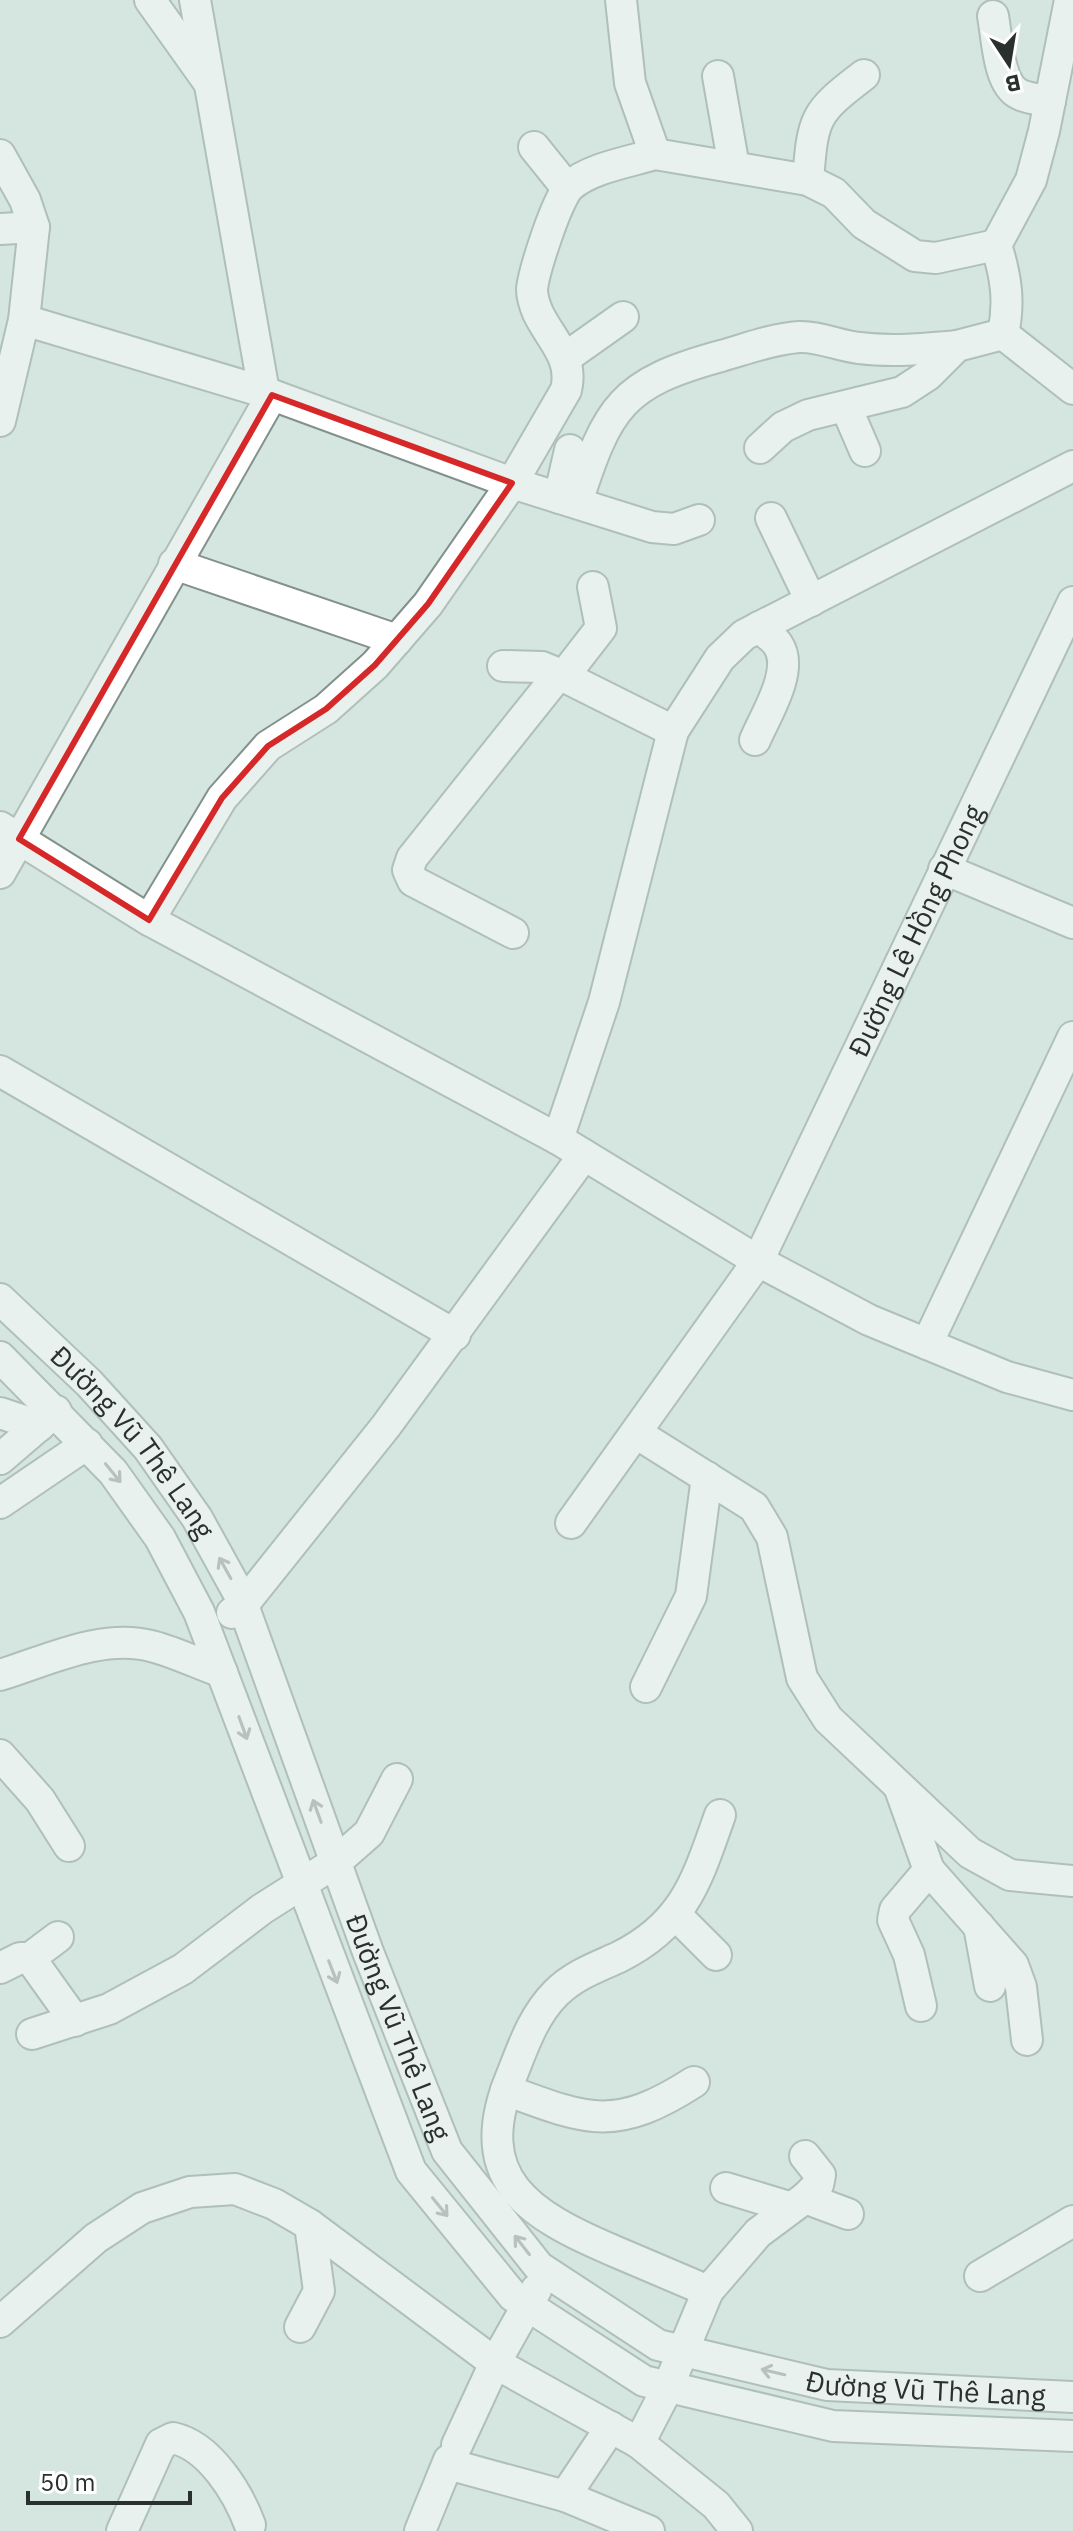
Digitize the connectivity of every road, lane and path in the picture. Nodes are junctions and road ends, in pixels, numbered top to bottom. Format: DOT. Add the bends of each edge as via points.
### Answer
graph roads {
  1 [pos="150,0"];
  2 [pos="195,0"];
  3 [pos="621,0"];
  4 [pos="1070,0"];
  5 [pos="993,16"];
  6 [pos="864,75"];
  7 [pos="718,76"];
  8 [pos="209,82"];
  9 [pos="1050,101"];
  10 [pos="534,147"];
  11 [pos="655,154"];
  12 [pos="0,155"];
  13 [pos="734,167"];
  14 [pos="808,180"];
  15 [pos="567,188"];
  16 [pos="34,227"];
  17 [pos="0,229"];
  18 [pos="996,245"];
  19 [pos="623,317"];
  20 [pos="24,320"];
  21 [pos="1003,334"];
  22 [pos="957,346"];
  23 [pos="565,358"];
  24 [pos="5,368"];
  25 [pos="1073,389"];
  26 [pos="268,393"];
  27 [pos="846,407"];
  28 [pos="0,421"];
  29 [pos="760,448"];
  30 [pos="570,450"];
  31 [pos="865,451"];
  32 [pos="1073,466"];
  33 [pos="512,483"];
  34 [pos="568,500"];
  35 [pos="771,518"];
  36 [pos="699,520"];
  37 [pos="174,564"];
  38 [pos="593,587"];
  39 [pos="811,601"];
  40 [pos="1073,602"];
  41 [pos="759,627"];
  42 [pos="397,640"];
  43 [pos="503,666"];
  44 [pos="561,676"];
  45 [pos="673,731"];
  46 [pos="755,740"];
  47 [pos="10,833"];
  48 [pos="944,869"];
  49 [pos="0,873"];
  50 [pos="149,920"];
  51 [pos="1073,923"];
  52 [pos="513,933"];
  53 [pos="1073,1037"];
  54 [pos="0,1071"];
  55 [pos="571,1147"];
  56 [pos="758,1261"];
  57 [pos="0,1299"];
  58 [pos="455,1335"];
  59 [pos="927,1344"];
  60 [pos="0,1357"];
  61 [pos="1073,1395"];
  62 [pos="0,1413"];
  63 [pos="48,1418"];
  64 [pos="636,1433"];
  65 [pos="87,1444"];
  66 [pos="0,1459"];
  67 [pos="707,1477"];
  68 [pos="0,1503"];
  69 [pos="571,1523"];
  70 [pos="243,1605"];
  71 [pos="207,1631"];
  72 [pos="222,1672"];
  73 [pos="0,1675"];
  74 [pos="646,1687"];
  75 [pos="0,1755"];
  76 [pos="397,1779"];
  77 [pos="899,1786"];
  78 [pos="720,1815"];
  79 [pos="69,1846"];
  80 [pos="336,1862"];
  81 [pos="929,1870"];
  82 [pos="1073,1881"];
  83 [pos="300,1885"];
  84 [pos="677,1916"];
  85 [pos="978,1924"];
  86 [pos="58,1937"];
  87 [pos="716,1955"];
  88 [pos="30,1958"];
  89 [pos="0,1968"];
  90 [pos="990,1986"];
  91 [pos="921,2006"];
  92 [pos="75,2021"];
  93 [pos="32,2034"];
  94 [pos="1027,2040"];
  95 [pos="412,2061"];
  96 [pos="373,2075"];
  97 [pos="694,2082"];
  98 [pos="506,2090"];
  99 [pos="805,2156"];
  100 [pos="726,2188"];
  101 [pos="797,2203"];
  102 [pos="848,2214"];
  103 [pos="1073,2221"];
  104 [pos="310,2225"];
  105 [pos="549,2273"];
  106 [pos="980,2276"];
  107 [pos="708,2291"];
  108 [pos="525,2304"];
  109 [pos="0,2322"];
  110 [pos="300,2327"];
  111 [pos="681,2351"];
  112 [pos="495,2363"];
  113 [pos="668,2387"];
  114 [pos="1073,2397"];
  115 [pos="611,2427"];
  116 [pos="1073,2436"];
  117 [pos="639,2443"];
  118 [pos="451,2456"];
  119 [pos="565,2496"];
  120 [pos="255,2529"];
  121 [pos="122,2531"];
  122 [pos="420,2531"];
  123 [pos="649,2531"];
  124 [pos="737,2531"];
  1 -- 8 [label="street"];
  2 -- 8 [label="street"];
  3 -- 11 [label="street" via="630,83"];
  4 -- 9 [label="street"];
  5 -- 9 [label="street" via="1012,90"];
  6 -- 14 [label="street" via="826,104 815,121"];
  7 -- 13 [label="street"];
  8 -- 26 [label="street"];
  9 -- 18 [label="street" via="1031,180"];
  10 -- 15 [label="street"];
  11 -- 13 [label="street"];
  11 -- 15 [label="street" via="581,178"];
  12 -- 16 [label="street"];
  13 -- 14 [label="street"];
  14 -- 18 [label="street" via="834,193 864,224 915,256 936,258"];
  15 -- 23 [label="street" via="532,292 537,311"];
  16 -- 17 [label="street"];
  16 -- 20 [label="street"];
  18 -- 21 [label="street" via="1007,283"];
  19 -- 23 [label="street"];
  20 -- 24 [label="street"];
  20 -- 26 [label="street"];
  21 -- 22 [label="street"];
  21 -- 25 [label="street"];
  22 -- 27 [label="street" via="902,392"];
  22 -- 34 [label="street" via="901,351 802,337 667,372 634,390 613,414"];
  23 -- 33 [label="street" via="570,373 566,390"];
  24 -- 28 [label="street"];
  26 -- 33 [label="street"];
  26 -- 37 [label="street"];
  27 -- 29 [label="street" via="808,415 783,427"];
  27 -- 31 [label="street"];
  30 -- 34 [label="street"];
  32 -- 39 [label="street"];
  33 -- 34 [label="street"];
  33 -- 42 [label="street"];
  34 -- 36 [label="street" via="652,527 674,529"];
  35 -- 39 [label="street"];
  37 -- 42 [label="street"];
  37 -- 47 [label="street"];
  38 -- 44 [label="street" via="601,628"];
  39 -- 41 [label="street"];
  40 -- 48 [label="street, Đường Lê Hồng Phong"];
  41 -- 45 [label="street" via="720,658"];
  41 -- 46 [label="street" via="783,655 782,674"];
  42 -- 50 [label="street" via="326,709 268,746 222,798"];
  43 -- 44 [label="street" via="542,667"];
  44 -- 45 [label="street"];
  44 -- 52 [label="street" via="412,858 408,870 413,881"];
  45 -- 55 [label="street"];
  47 -- 49 [label="street"];
  47 -- 50 [label="street"];
  48 -- 51 [label="street"];
  48 -- 56 [label="street, Đường Lê Hồng Phong"];
  50 -- 55 [label="street"];
  53 -- 59 [label="street"];
  54 -- 58 [label="street"];
  55 -- 56 [label="street"];
  55 -- 58 [label="street"];
  56 -- 59 [label="street" via="869,1320"];
  56 -- 64 [label="street, Đường Lê Hồng Phong"];
  70 -- 57 [label="street, Đường Vũ Thê Lang, one-way" via="197,1518 148,1448"];
  58 -- 70 [label="street"];
  59 -- 61 [label="street" via="1007,1377"];
  60 -- 63 [label="street, Đường Vũ Thê Lang"];
  62 -- 63 [label="street"];
  63 -- 65 [label="street, Đường Vũ Thê Lang"];
  63 -- 66 [label="street"];
  64 -- 67 [label="street"];
  64 -- 69 [label="street, Đường Lê Hồng Phong"];
  65 -- 68 [label="street"];
  65 -- 71 [label="street, Đường Vũ Thê Lang, one-way" via="160,1538"];
  67 -- 74 [label="street" via="691,1596"];
  67 -- 77 [label="street" via="754,1507 772,1537 802,1678 828,1719"];
  70 -- 71 [label="street"];
  80 -- 70 [label="street, Đường Vũ Thê Lang, one-way"];
  71 -- 72 [label="street, Đường Vũ Thê Lang"];
  72 -- 73 [label="street" via="150,1645 117,1643"];
  72 -- 83 [label="street, Đường Vũ Thê Lang, one-way"];
  75 -- 79 [label="street" via="40,1800"];
  76 -- 80 [label="street" via="369,1833"];
  77 -- 81 [label="street"];
  77 -- 82 [label="street" via="970,1853 1010,1875"];
  78 -- 84 [label="street"];
  80 -- 83 [label="street"];
  80 -- 95 [label="street, Đường Vũ Thê Lang"];
  81 -- 85 [label="street"];
  81 -- 91 [label="street" via="895,1910 893,1920 909,1955"];
  83 -- 92 [label="street" via="149,1990"];
  83 -- 96 [label="street, Đường Vũ Thê Lang, one-way"];
  84 -- 87 [label="street"];
  84 -- 98 [label="street" via="653,1938 586,1971 557,1992 534,2022"];
  85 -- 90 [label="street"];
  85 -- 94 [label="street" via="1013,1965"];
  86 -- 88 [label="street"];
  88 -- 89 [label="street"];
  88 -- 92 [label="street"];
  92 -- 93 [label="street"];
  95 -- 96 [label="street"];
  105 -- 95 [label="street, Đường Vũ Thê Lang, one-way" via="447,2151"];
  96 -- 108 [label="street, Đường Vũ Thê Lang, one-way" via="411,2171"];
  97 -- 98 [label="street" via="656,2106 592,2118"];
  98 -- 107 [label="street" via="497,2124 498,2155 511,2184 533,2208 560,2228"];
  99 -- 101 [label="street" via="820,2175 818,2185"];
  100 -- 101 [label="street"];
  101 -- 102 [label="street"];
  101 -- 107 [label="street" via="741,2251"];
  103 -- 106 [label="street"];
  104 -- 109 [label="street" via="235,2189 190,2192 142,2208 96,2238"];
  104 -- 110 [label="street" via="319,2291"];
  104 -- 112 [label="street"];
  105 -- 108 [label="street"];
  105 -- 111 [label="street, Đường Vũ Thê Lang" via="658,2345"];
  107 -- 111 [label="street"];
  108 -- 112 [label="street"];
  108 -- 113 [label="street, Đường Vũ Thê Lang" via="644,2381"];
  111 -- 113 [label="street"];
  114 -- 111 [label="street, Đường Vũ Thê Lang, one-way" via="827,2385"];
  112 -- 115 [label="street"];
  112 -- 118 [label="street"];
  113 -- 116 [label="street, Đường Vũ Thê Lang" via="833,2426"];
  113 -- 117 [label="street"];
  115 -- 117 [label="street"];
  115 -- 119 [label="street"];
  117 -- 124 [label="street" via="716,2505"];
  118 -- 119 [label="street"];
  118 -- 122 [label="street"];
  119 -- 123 [label="street"];
  120 -- 121 [label="street" via="228,2479 184,2440 173,2438 161,2444"];
}
